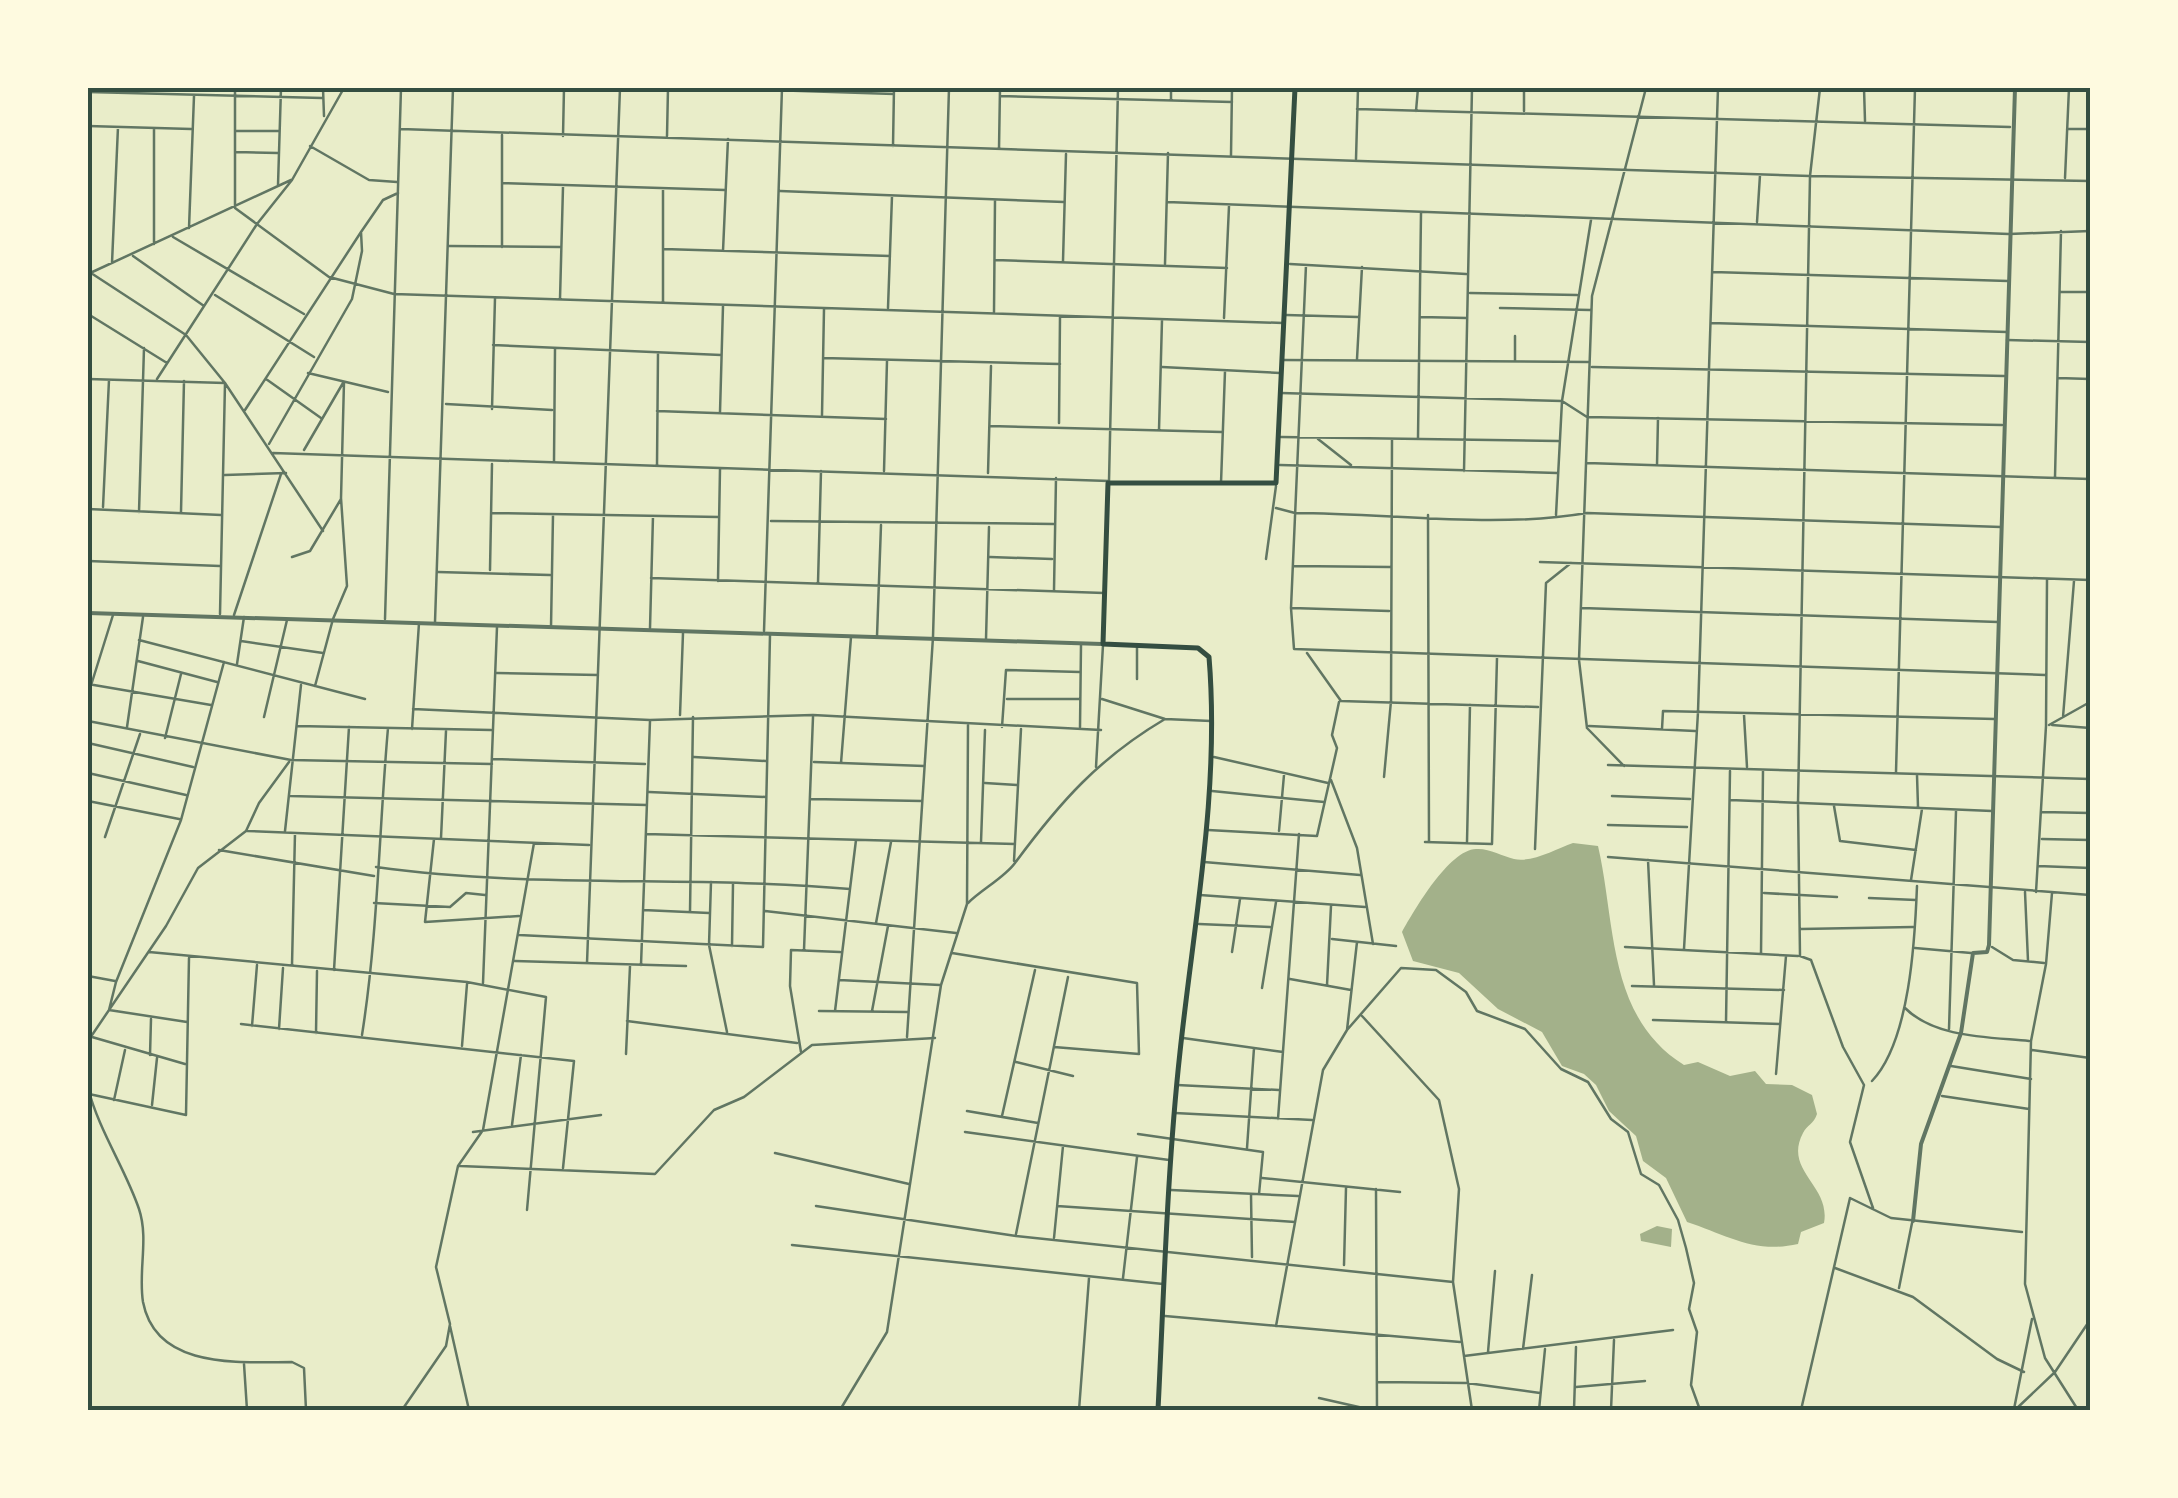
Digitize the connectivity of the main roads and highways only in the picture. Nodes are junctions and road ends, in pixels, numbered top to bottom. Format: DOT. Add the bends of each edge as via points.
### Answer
graph roads {
  1 [pos="1295,88"];
  2 [pos="1158,1410"];
  1 -- 2 [label="main road" via="1276,483 1109,481 1103,644 1198,648 1209,657 1211,791 1176,1085"];
}
